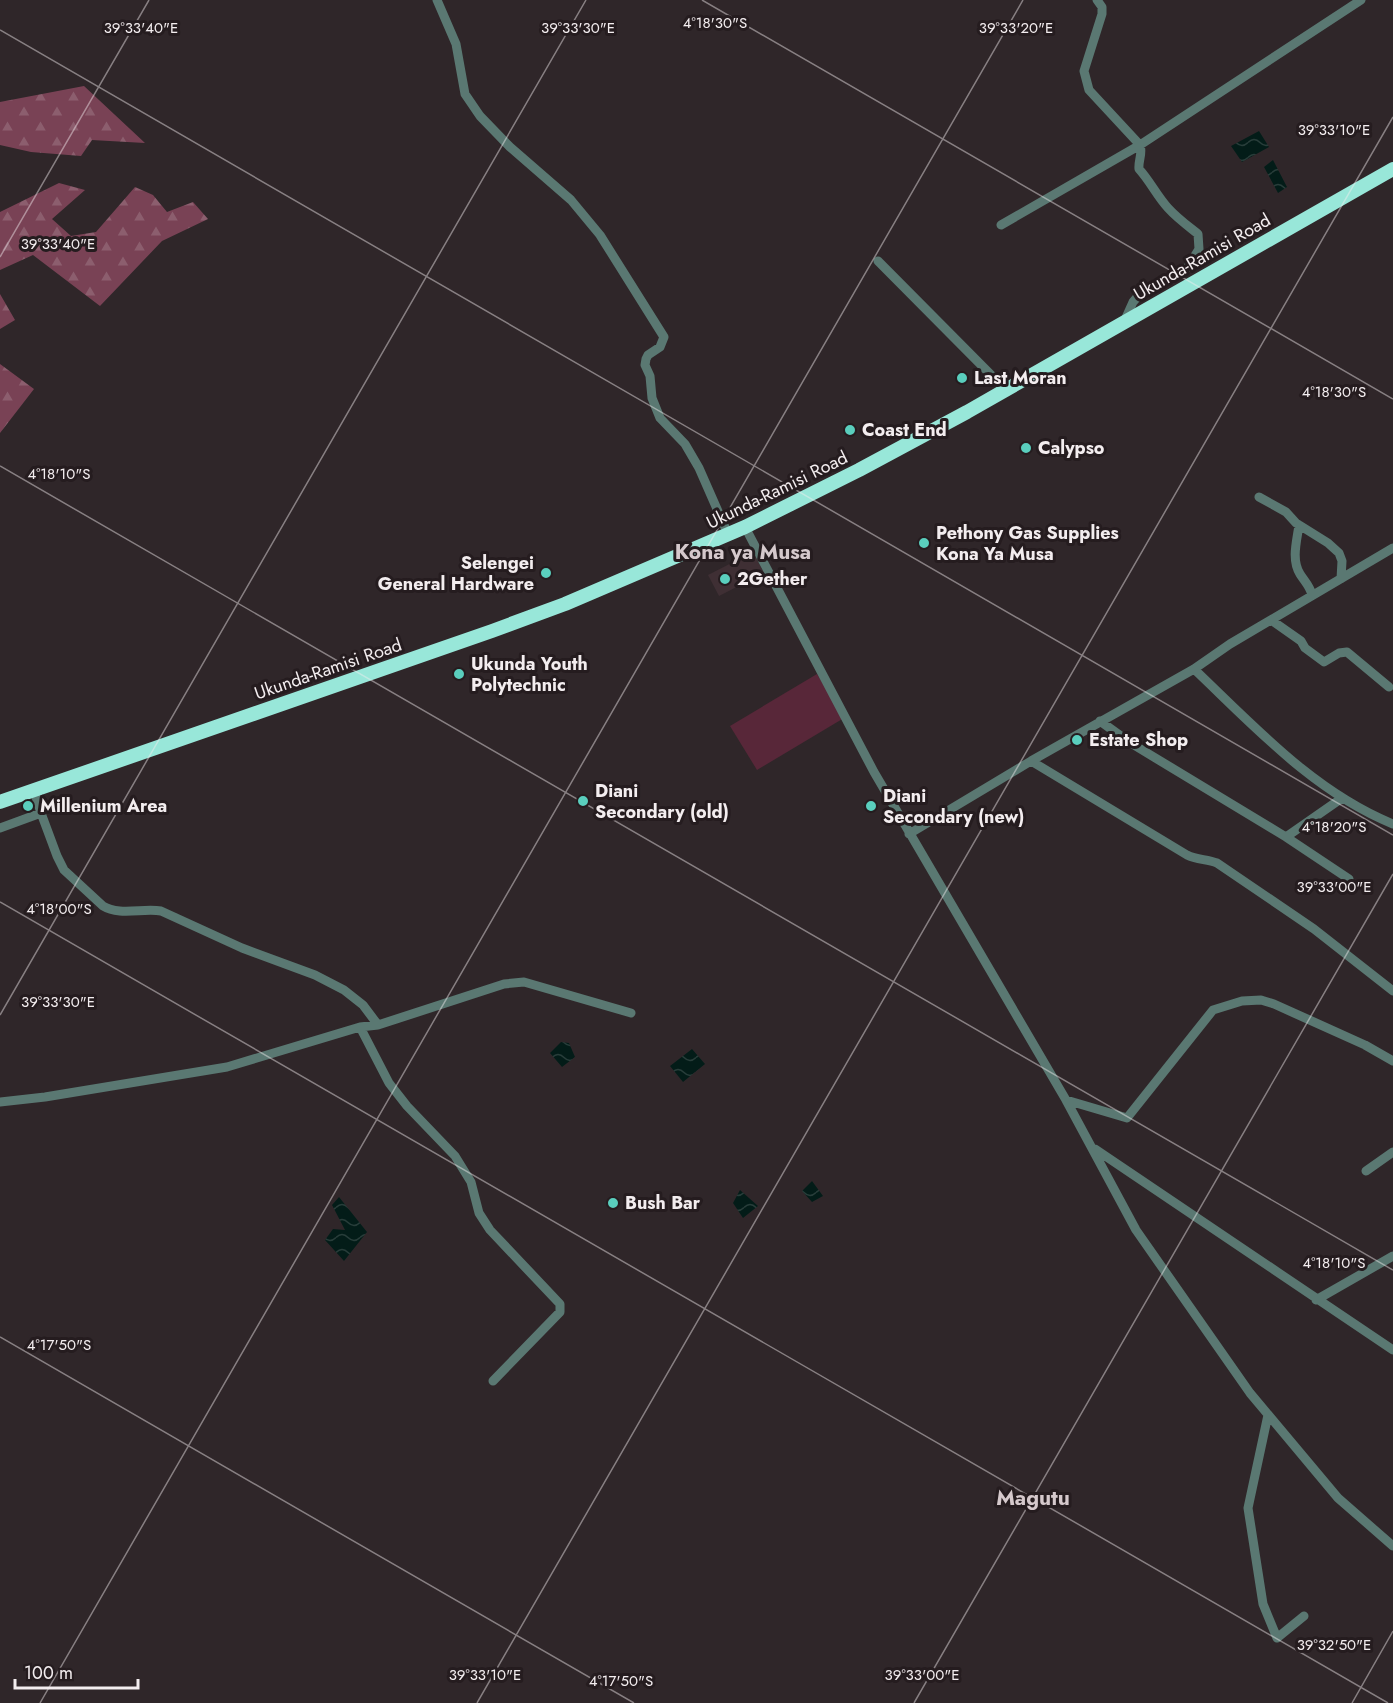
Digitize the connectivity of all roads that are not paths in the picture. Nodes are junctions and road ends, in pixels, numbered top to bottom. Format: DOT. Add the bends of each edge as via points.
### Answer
graph roads {
  1 [pos="437,0"];
  2 [pos="1097,0"];
  3 [pos="1361,0"];
  4 [pos="1140,145"];
  5 [pos="1393,169"];
  6 [pos="1000,225"];
  7 [pos="878,261"];
  8 [pos="1124,322"];
  9 [pos="1005,389"];
  10 [pos="1259,497"];
  11 [pos="1299,525"];
  12 [pos="745,527"];
  13 [pos="728,534"];
  14 [pos="1393,548"];
  15 [pos="1341,579"];
  16 [pos="1312,595"];
  17 [pos="1271,620"];
  18 [pos="1194,669"];
  19 [pos="1389,687"];
  20 [pos="1100,721"];
  21 [pos="1031,761"];
  22 [pos="34,791"];
  23 [pos="1342,798"];
  24 [pos="0,802"];
  25 [pos="41,813"];
  26 [pos="1393,824"];
  27 [pos="0,828"];
  28 [pos="909,834"];
  29 [pos="1286,837"];
  30 [pos="1349,879"];
  31 [pos="1393,991"];
  32 [pos="631,1013"];
  33 [pos="378,1025"];
  34 [pos="360,1027"];
  35 [pos="1393,1061"];
  36 [pos="1066,1100"];
  37 [pos="0,1102"];
  38 [pos="1093,1148"];
  39 [pos="1393,1152"];
  40 [pos="1366,1171"];
  41 [pos="1393,1256"];
  42 [pos="1316,1299"];
  43 [pos="1393,1350"];
  44 [pos="493,1381"];
  45 [pos="1268,1415"];
  46 [pos="1393,1546"];
  47 [pos="1304,1616"];
  1 -- 13 [label="street" via="456,44 465,94 480,116 571,200 600,235 664,337 660,347 646,359 652,398 660,418 686,444"];
  2 -- 4 [label="street" via="1102,14 1084,71 1089,90"];
  3 -- 4 [label="street"];
  4 -- 6 [label="street"];
  4 -- 8 [label="street" via="1139,169 1169,209 1198,234 1199,249 1188,267 1139,295"];
  5 -- 8 [label="highway, Ukunda-Ramisi Road"];
  7 -- 9 [label="street"];
  8 -- 9 [label="highway, Ukunda-Ramisi Road"];
  9 -- 12 [label="highway, Ukunda-Ramisi Road" via="859,470"];
  10 -- 11 [label="street" via="1286,512"];
  11 -- 15 [label="street" via="1339,553"];
  11 -- 16 [label="street" via="1295,558"];
  12 -- 13 [label="highway, Ukunda-Ramisi Road"];
  12 -- 28 [label="street"];
  13 -- 22 [label="highway, Ukunda-Ramisi Road" via="565,604"];
  14 -- 15 [label="street"];
  15 -- 16 [label="street"];
  16 -- 17 [label="street"];
  17 -- 18 [label="street"];
  17 -- 19 [label="street" via="1324,662 1347,652"];
  18 -- 20 [label="street"];
  18 -- 23 [label="street" via="1282,753"];
  20 -- 21 [label="street"];
  20 -- 29 [label="street"];
  21 -- 28 [label="street"];
  21 -- 31 [label="street" via="1186,855 1217,863 1314,929"];
  22 -- 24 [label="highway, Ukunda-Ramisi Road"];
  22 -- 25 [label="street"];
  23 -- 26 [label="street"];
  23 -- 29 [label="street"];
  25 -- 27 [label="street"];
  25 -- 33 [label="street" via="64,870 109,910 161,911 242,948 315,975 363,1005"];
  28 -- 36 [label="street"];
  29 -- 30 [label="street"];
  32 -- 33 [label="street" via="524,982 504,984"];
  33 -- 34 [label="street"];
  34 -- 37 [label="street" via="227,1067"];
  34 -- 44 [label="street" via="389,1083 455,1156 471,1182 479,1213 490,1230 560,1305 560,1312"];
  35 -- 36 [label="street" via="1274,1004 1242,1001 1213,1010 1127,1118"];
  36 -- 38 [label="street"];
  38 -- 42 [label="street"];
  38 -- 45 [label="street" via="1136,1230"];
  39 -- 40 [label="street"];
  41 -- 42 [label="street"];
  42 -- 43 [label="street"];
  45 -- 46 [label="street" via="1338,1498"];
  45 -- 47 [label="street" via="1248,1508 1263,1604 1277,1638"];
}
